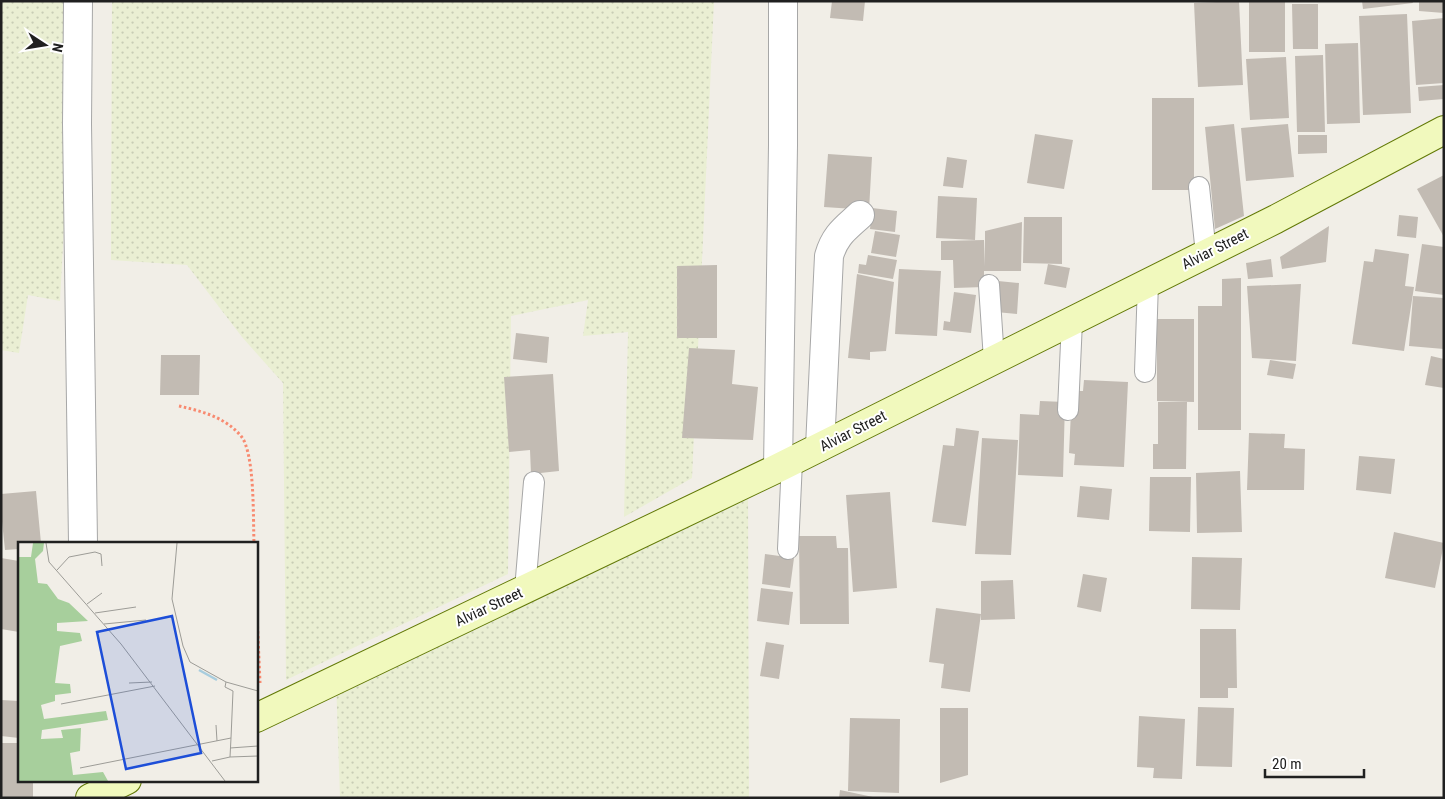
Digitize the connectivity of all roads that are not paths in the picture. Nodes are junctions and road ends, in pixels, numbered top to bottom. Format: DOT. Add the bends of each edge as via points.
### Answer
graph roads {
  1 [pos="78,1"];
  2 [pos="783,1"];
  3 [pos="1444,130"];
  4 [pos="1198,187"];
  5 [pos="860,215"];
  6 [pos="1206,254"];
  7 [pos="1148,283"];
  8 [pos="989,285"];
  9 [pos="1072,321"];
  10 [pos="994,360"];
  11 [pos="1145,372"];
  12 [pos="1068,410"];
  13 [pos="820,447"];
  14 [pos="785,465"];
  15 [pos="534,482"];
  16 [pos="83,542"];
  17 [pos="788,549"];
  18 [pos="525,590"];
  19 [pos="259,717"];
  20 [pos="87,782"];
  21 [pos="123,782"];
  22 [pos="89,798"];
  1 -- 16 [label="street"];
  2 -- 14 [label="street"];
  3 -- 6 [label="street, Alviar Street"];
  4 -- 6 [label="lane"];
  5 -- 13 [label="street" via="841,232 829,256"];
  6 -- 7 [label="street, Alviar Street"];
  7 -- 9 [label="street, Alviar Street"];
  7 -- 11 [label="lane"];
  8 -- 10 [label="lane"];
  9 -- 10 [label="street, Alviar Street"];
  9 -- 12 [label="lane"];
  10 -- 13 [label="street, Alviar Street"];
  13 -- 14 [label="street, Alviar Street"];
  14 -- 17 [label="lane"];
  14 -- 18 [label="street, Alviar Street"];
  15 -- 18 [label="lane"];
  18 -- 19 [label="street, Alviar Street"];
  20 -- 22 [label="street"];
  21 -- 22 [label="street"];
}
